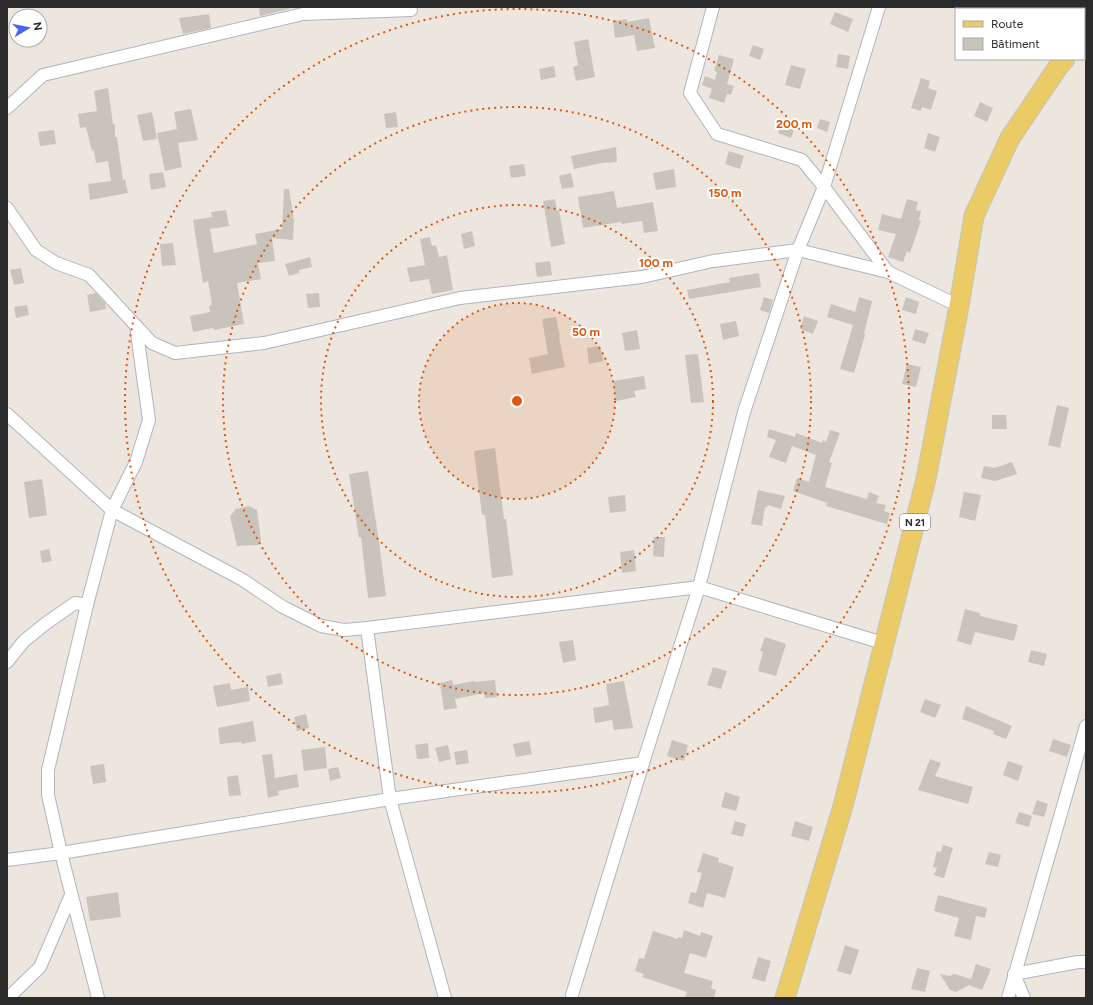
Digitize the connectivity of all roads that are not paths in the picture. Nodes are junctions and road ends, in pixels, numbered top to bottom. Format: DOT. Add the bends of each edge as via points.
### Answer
graph roads {
  1 [pos="713,7"];
  2 [pos="878,7"];
  3 [pos="305,10"];
  4 [pos="411,10"];
  5 [pos="1064,60"];
  6 [pos="7,108"];
  7 [pos="824,187"];
  8 [pos="7,208"];
  9 [pos="798,250"];
  10 [pos="888,272"];
  11 [pos="959,306"];
  12 [pos="136,326"];
  13 [pos="7,414"];
  14 [pos="112,510"];
  15 [pos="699,587"];
  16 [pos="88,605"];
  17 [pos="367,628"];
  18 [pos="884,643"];
  19 [pos="7,662"];
  20 [pos="1086,726"];
  21 [pos="642,763"];
  22 [pos="390,799"];
  23 [pos="61,853"];
  24 [pos="7,860"];
  25 [pos="71,895"];
  26 [pos="1086,962"];
  27 [pos="1014,974"];
  28 [pos="575,997"];
  29 [pos="8,998"];
  30 [pos="98,998"];
  31 [pos="445,998"];
  32 [pos="786,998"];
  33 [pos="1008,998"];
  34 [pos="1024,998"];
  1 -- 7 [label="street" via="690,93 717,134 802,160"];
  2 -- 7 [label="street"];
  3 -- 4 [label="street"];
  3 -- 6 [label="street" via="43,76"];
  5 -- 11 [label="main road, N 21" via="1010,138 974,216"];
  7 -- 9 [label="street"];
  7 -- 10 [label="street"];
  8 -- 12 [label="street" via="36,250 56,263 89,275"];
  9 -- 10 [label="street"];
  9 -- 12 [label="street" via="712,261 642,277 460,298 264,343 176,353 152,343"];
  9 -- 15 [label="street" via="744,412"];
  10 -- 11 [label="street"];
  11 -- 18 [label="main road, N 21" via="926,479"];
  12 -- 14 [label="street" via="148,420 136,462"];
  13 -- 14 [label="street"];
  14 -- 16 [label="street"];
  14 -- 17 [label="street" via="243,580 283,607 321,626 344,630"];
  15 -- 17 [label="street"];
  15 -- 18 [label="street"];
  15 -- 21 [label="street"];
  16 -- 19 [label="street" via="75,603 45,624 24,641"];
  16 -- 23 [label="street" via="48,770 48,795"];
  17 -- 22 [label="street"];
  18 -- 32 [label="main road, N 21" via="843,806"];
  20 -- 27 [label="street"];
  21 -- 22 [label="street"];
  21 -- 28 [label="street"];
  22 -- 23 [label="street"];
  22 -- 31 [label="street"];
  23 -- 24 [label="street"];
  23 -- 25 [label="street"];
  25 -- 29 [label="street" via="40,967"];
  25 -- 30 [label="street"];
  26 -- 27 [label="street"];
  27 -- 33 [label="street"];
  27 -- 34 [label="street"];
}
